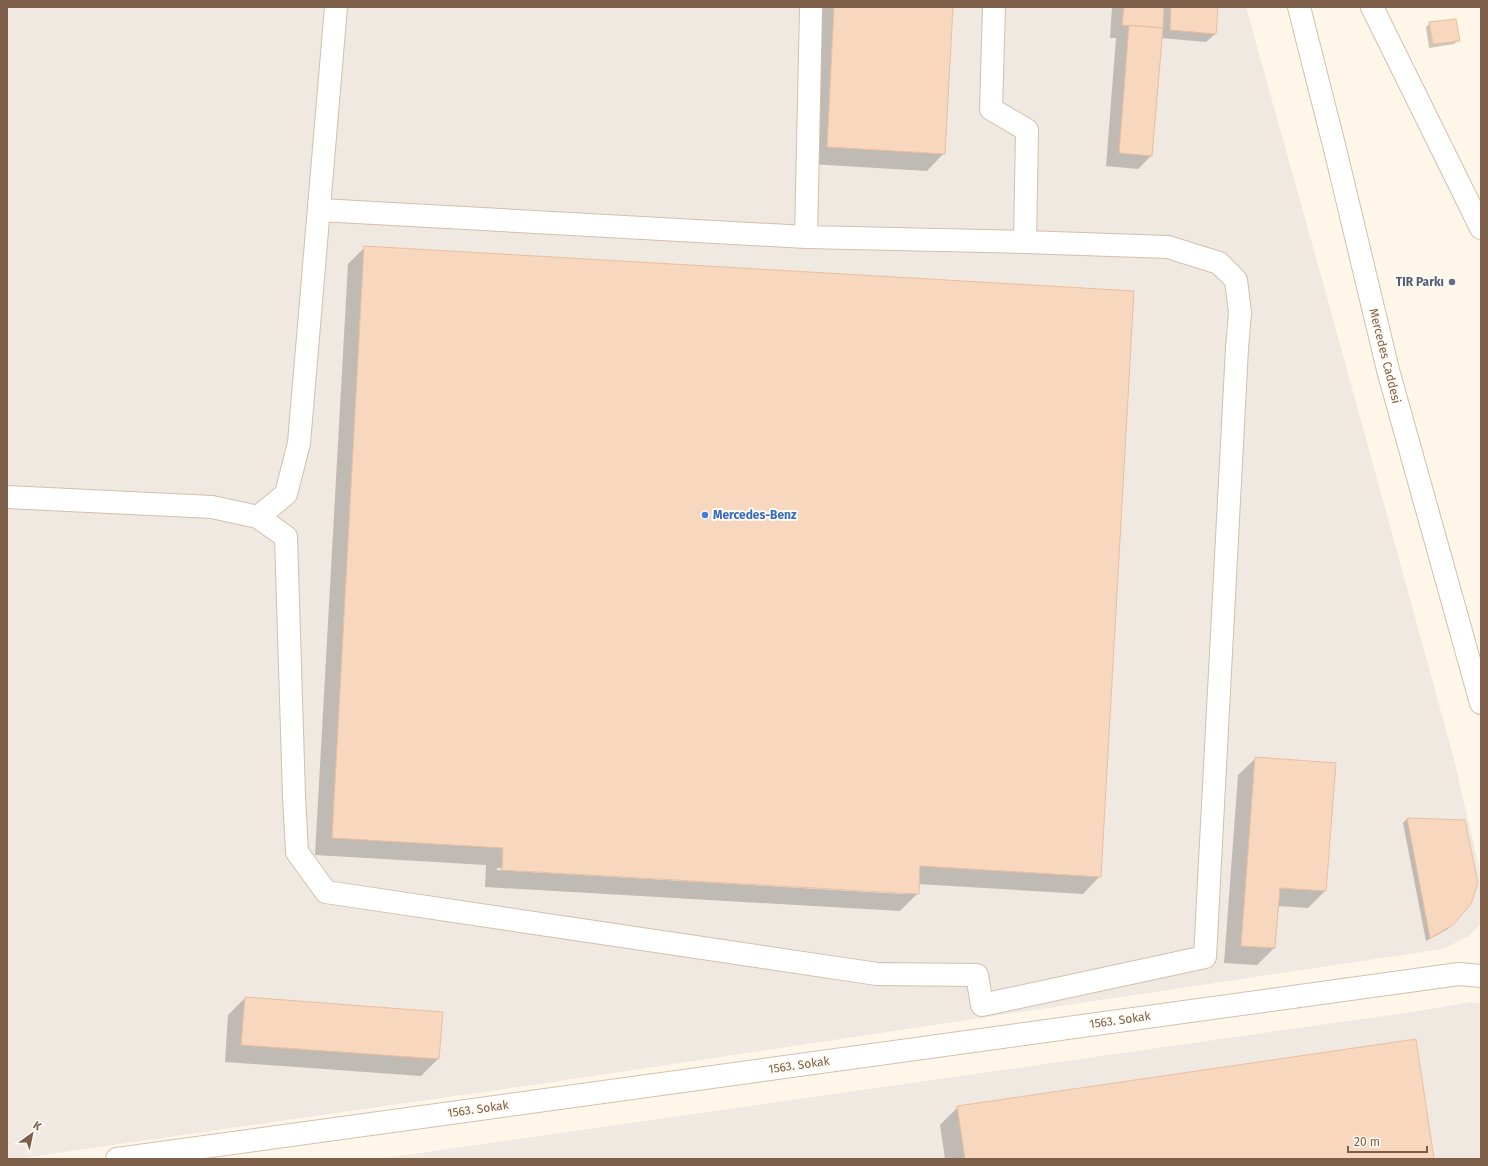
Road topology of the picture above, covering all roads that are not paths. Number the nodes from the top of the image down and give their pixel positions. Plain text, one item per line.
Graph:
1 (336, 7) edge
2 (810, 7) edge
3 (994, 7) edge
4 (1299, 7) edge
5 (1372, 7) edge
6 (320, 210) junction
7 (1481, 228) edge
8 (806, 237) junction
9 (1025, 242) junction
10 (7, 497) edge
11 (258, 517) junction
12 (1481, 702) edge
13 (1481, 976) edge
14 (117, 1159) edge

1 - 6 street
2 - 8 street
3 - 9 street
4 - 12 street, Mercedes Caddesi
5 - 7 street
6 - 8 street
6 - 11 street
8 - 9 street
9 - 11 street
10 - 11 street
13 - 14 street, 1563. Sokak

